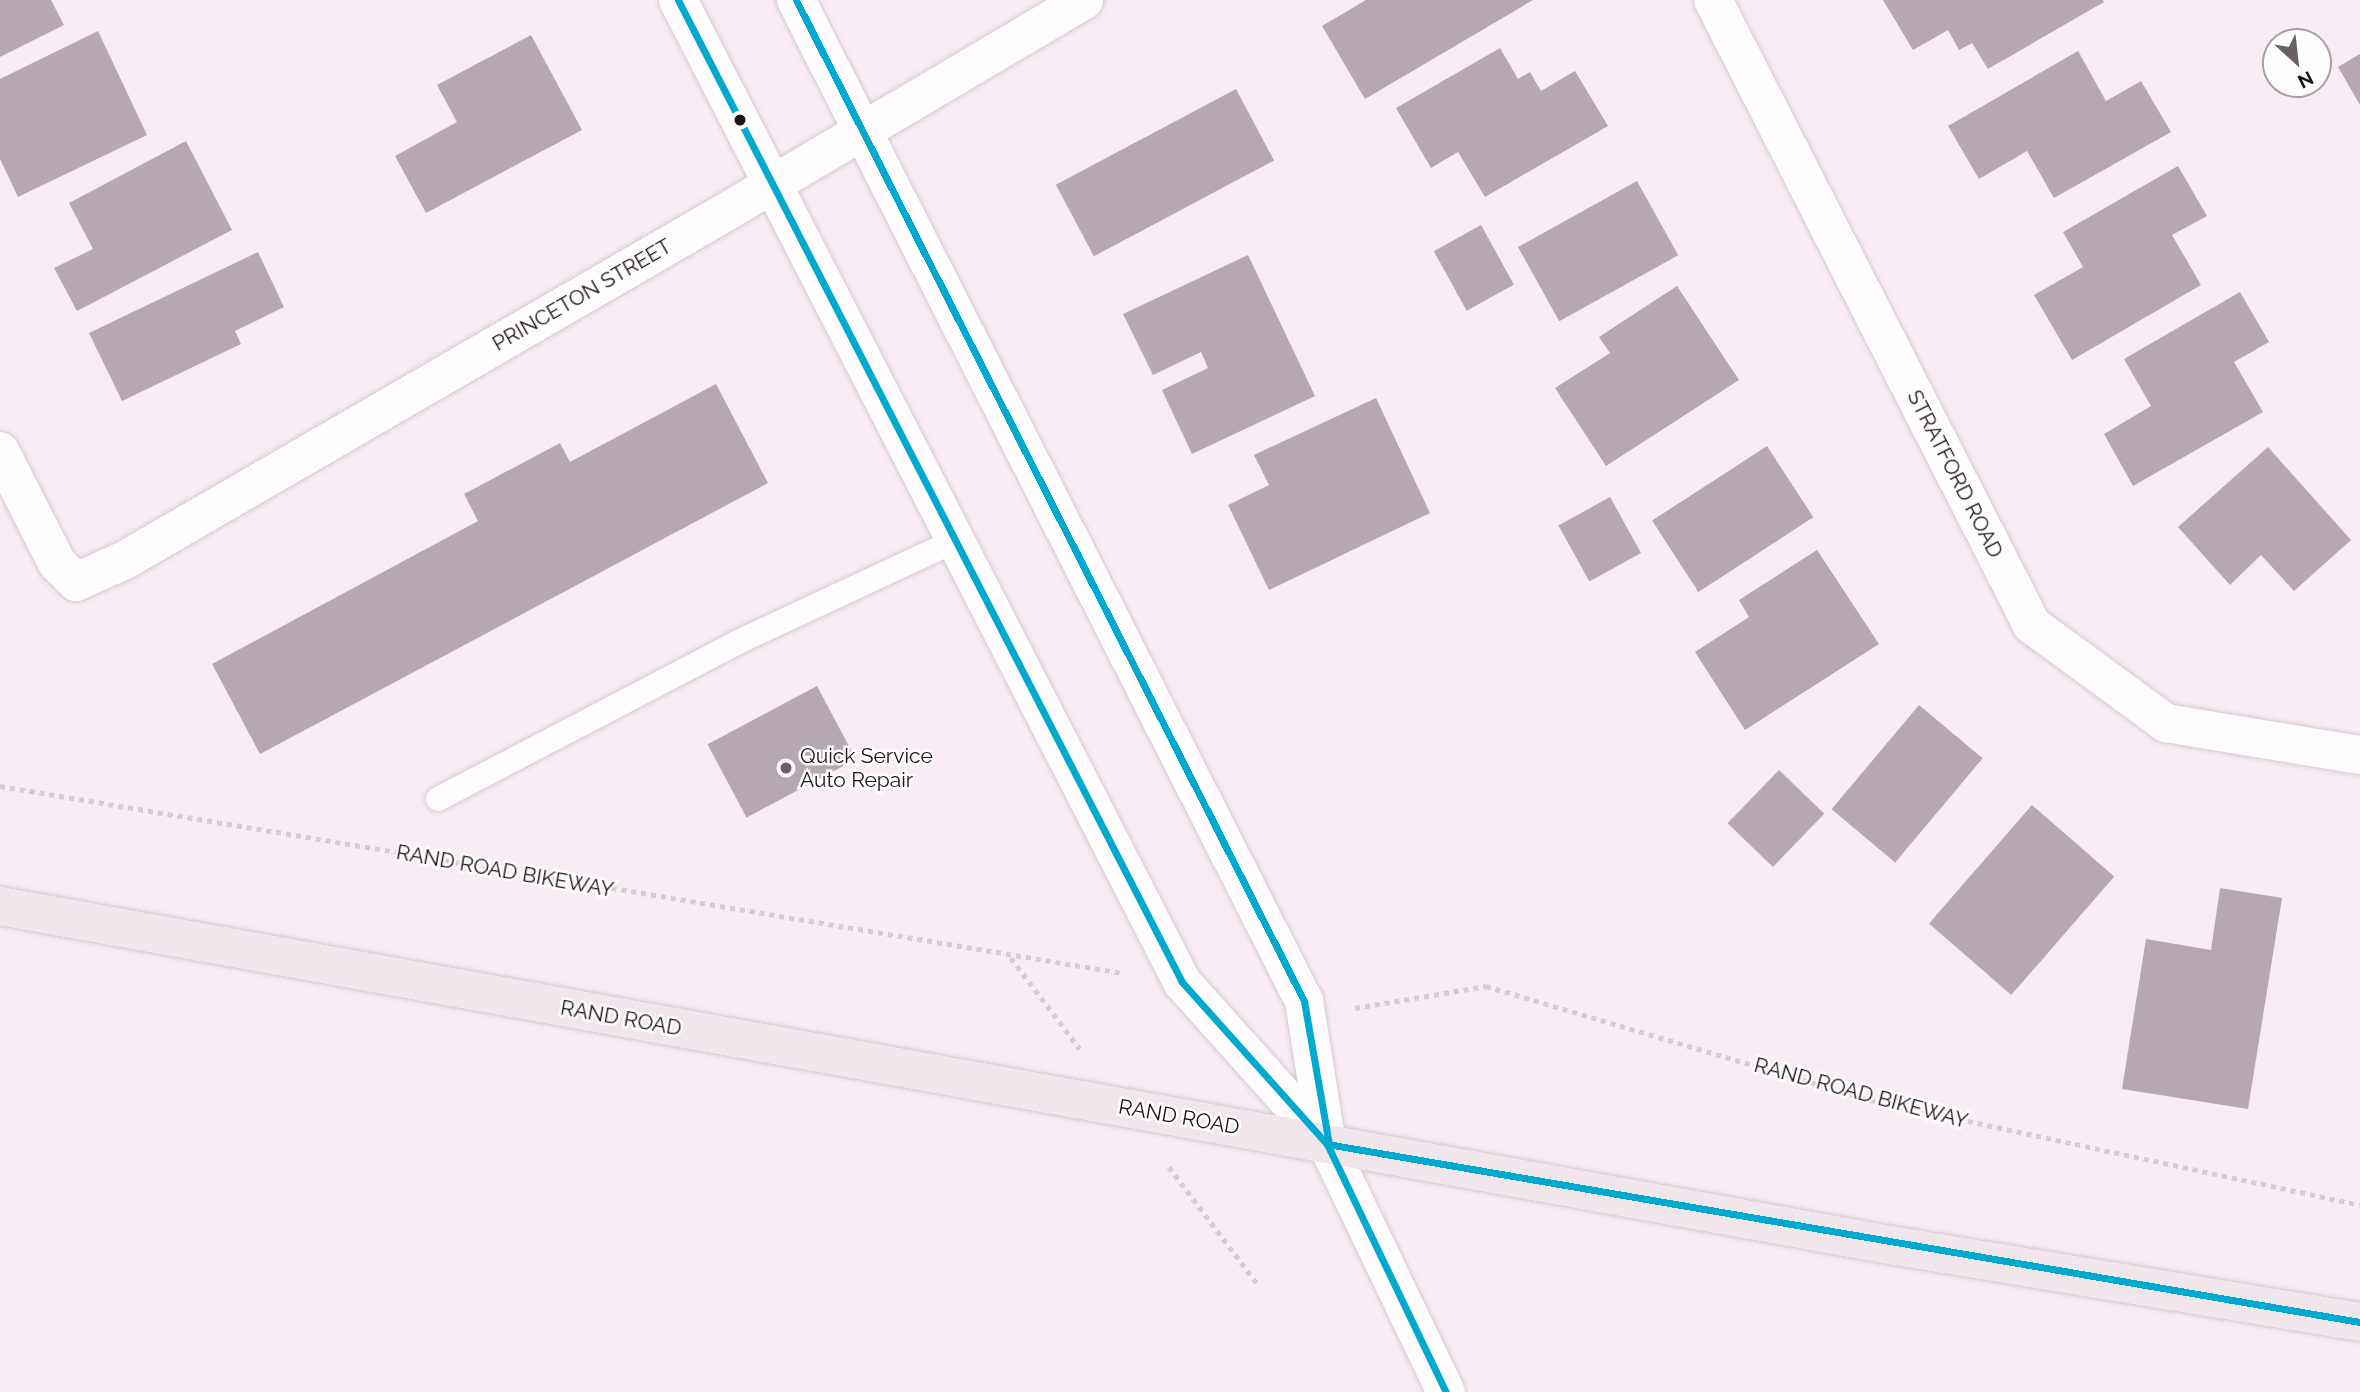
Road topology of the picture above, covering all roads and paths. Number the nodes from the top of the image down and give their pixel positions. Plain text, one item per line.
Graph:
1 (678, 0) edge
2 (796, 0) edge
3 (1084, 0) edge
4 (1713, 0) edge
5 (862, 130) junction
6 (773, 185) junction
7 (0, 451) edge
8 (957, 540) junction
9 (2360, 755) edge
10 (0, 786) edge
11 (438, 799) dead end
12 (0, 906) edge
13 (1011, 957) dead end
14 (1367, 1010) dead end
15 (1327, 1144) junction
16 (2360, 1205) edge
17 (2360, 1322) edge
18 (1446, 1392) edge

1 - 6 main road
2 - 5 main road
3 - 5 main road, PRINCETON STREET
4 - 9 main road, STRATFORD ROAD
5 - 6 main road, PRINCETON STREET
5 - 15 main road
6 - 7 main road, PRINCETON STREET
6 - 8 main road
8 - 11 lane
8 - 15 main road
10 - 13 path, RAND ROAD BIKEWAY
12 - 15 main road, RAND ROAD
14 - 16 path, RAND ROAD BIKEWAY
15 - 17 main road, RAND ROAD
15 - 18 main road

